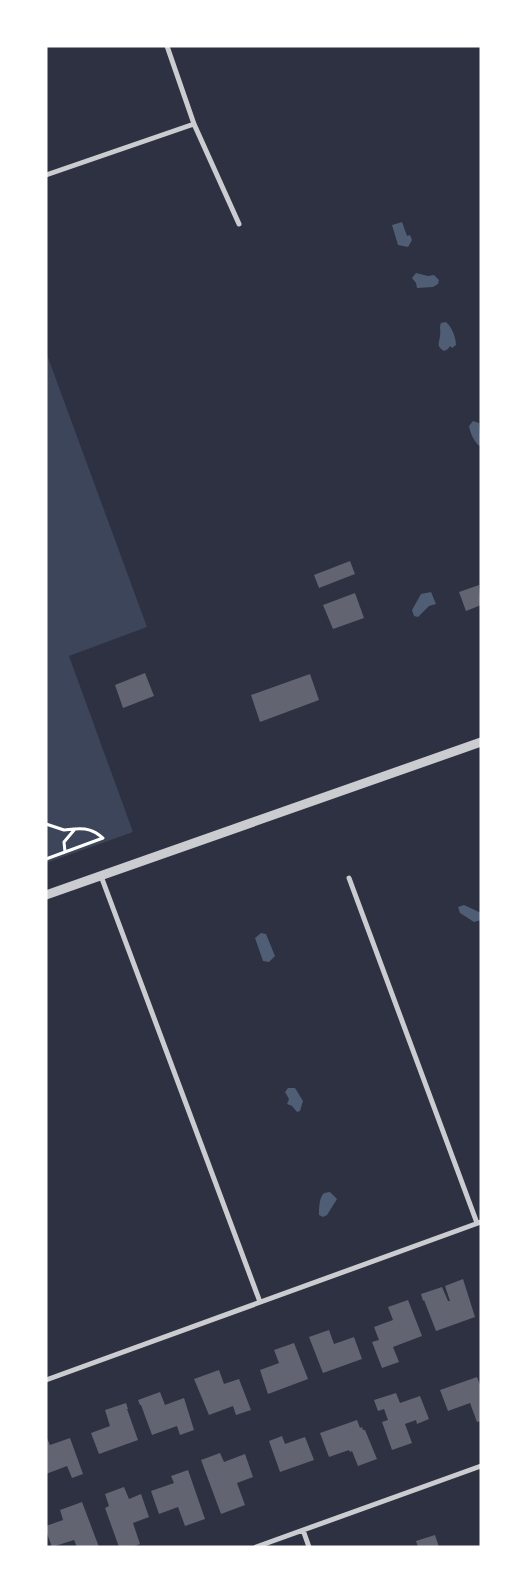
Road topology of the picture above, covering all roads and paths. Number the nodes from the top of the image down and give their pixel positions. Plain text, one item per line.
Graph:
1 (167, 46) edge
2 (194, 124) junction
3 (46, 176) edge
4 (239, 224) dead end
5 (481, 742) edge
6 (46, 824) edge
7 (75, 829) junction
8 (65, 852) junction
9 (46, 859) edge
10 (101, 876) junction
11 (349, 878) dead end
12 (46, 895) edge
13 (479, 1223) edge
14 (260, 1302) junction
15 (46, 1380) edge
16 (481, 1466) edge
17 (303, 1530) junction
18 (256, 1547) edge
19 (309, 1547) edge

1 - 2 street
2 - 3 street
2 - 4 street
5 - 10 street
6 - 7 path
7 - 8 path
7 - 8 path
8 - 9 path
10 - 12 street
10 - 14 street
11 - 13 street
13 - 14 street
14 - 15 street
16 - 17 street
17 - 18 street
17 - 19 street

